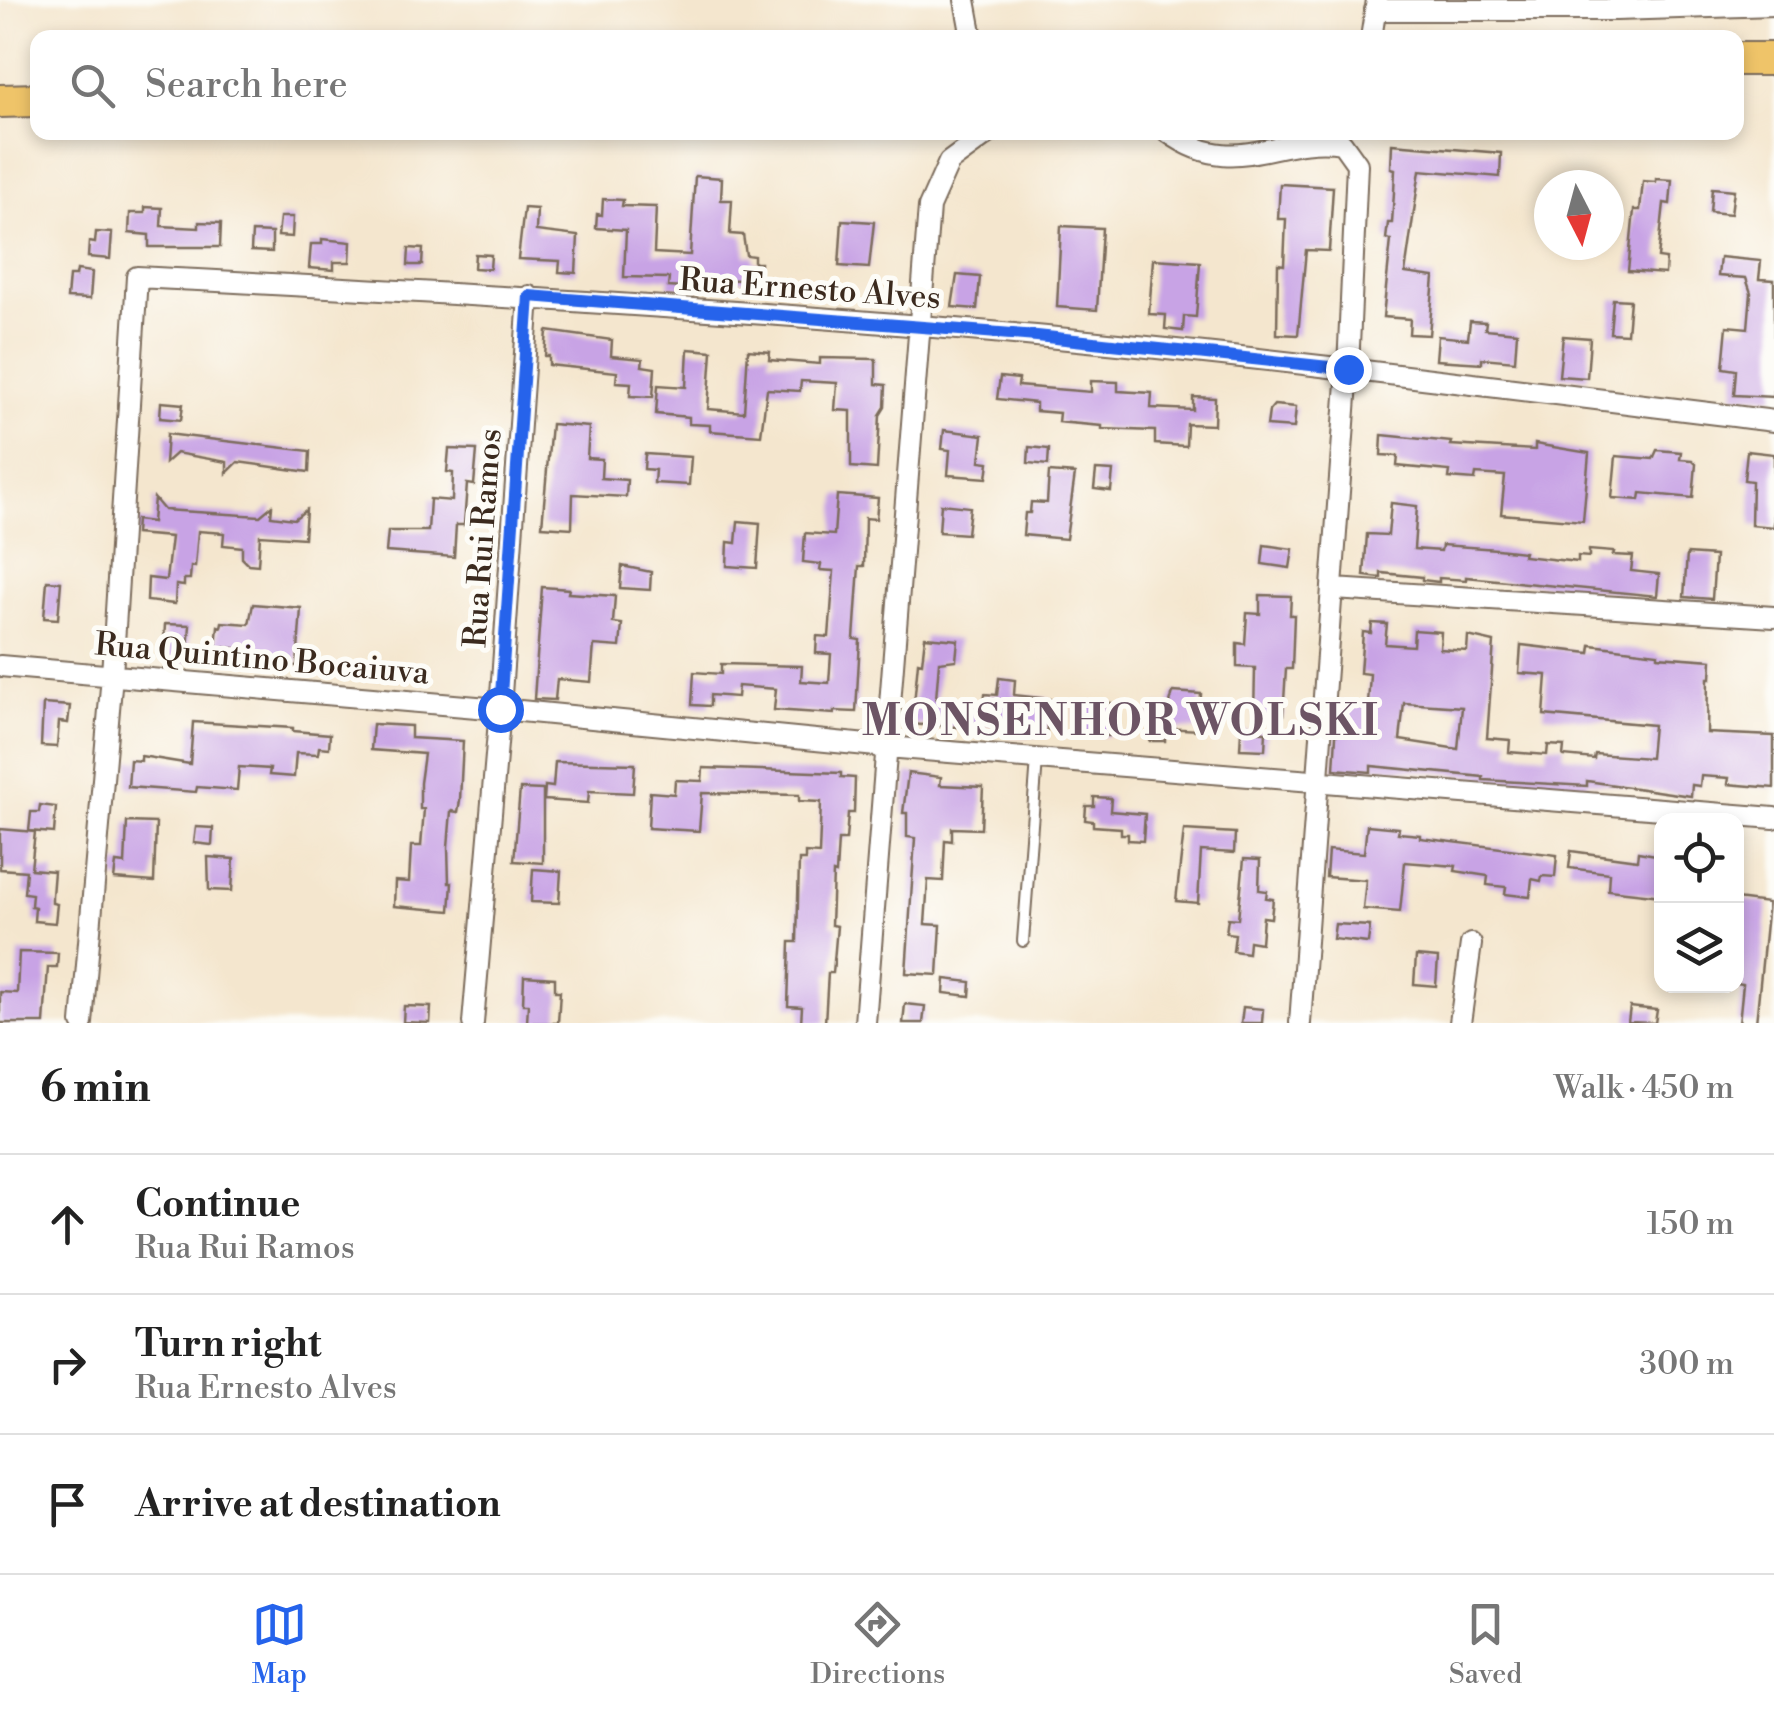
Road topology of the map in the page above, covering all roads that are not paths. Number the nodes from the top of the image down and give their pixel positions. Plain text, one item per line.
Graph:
1 (965, 0) edge
2 (1376, 5) edge
3 (1774, 5) edge
4 (971, 30) edge
5 (1372, 30) edge
6 (1744, 59) edge
7 (1774, 59) edge
8 (0, 100) edge
9 (30, 100) edge
10 (979, 140) edge
11 (1179, 140) edge
12 (1320, 140) edge
13 (1320, 140) edge
14 (529, 296) junction
15 (919, 326) junction
16 (1348, 369) junction
17 (1774, 421) edge
18 (1334, 589) junction
19 (1774, 617) edge
20 (0, 666) edge
21 (112, 675) junction
22 (500, 709) junction
23 (887, 746) junction
24 (1037, 759) junction
25 (1320, 784) junction
26 (1774, 818) edge
27 (1022, 941) dead end
28 (1471, 944) dead end
29 (82, 1023) edge
30 (473, 1023) edge
31 (866, 1023) edge
32 (1300, 1023) edge
33 (1460, 1023) edge

1 - 4 street
2 - 3 street
2 - 5 street
6 - 7 highway
8 - 9 highway
10 - 15 street
11 - 12 street
13 - 16 street
14 - 15 street, Rua Ernesto Alves
14 - 21 street, Rua Ernesto Alves
14 - 22 street, Rua Rui Ramos
15 - 16 street, Rua Ernesto Alves
15 - 23 street
16 - 17 street, Rua Ernesto Alves
16 - 18 street
18 - 19 street
18 - 25 street
20 - 21 street, Rua Quintino Bocaiuva
21 - 22 street, Rua Quintino Bocaiuva
21 - 29 street
22 - 23 street, Rua Quintino Bocaiuva
22 - 30 street, Rua Rui Ramos
23 - 24 street, Rua Quintino Bocaiuva
23 - 31 street
24 - 25 street, Rua Quintino Bocaiuva
24 - 27 lane
25 - 26 street, Rua Quintino Bocaiuva
25 - 32 street
28 - 33 street

